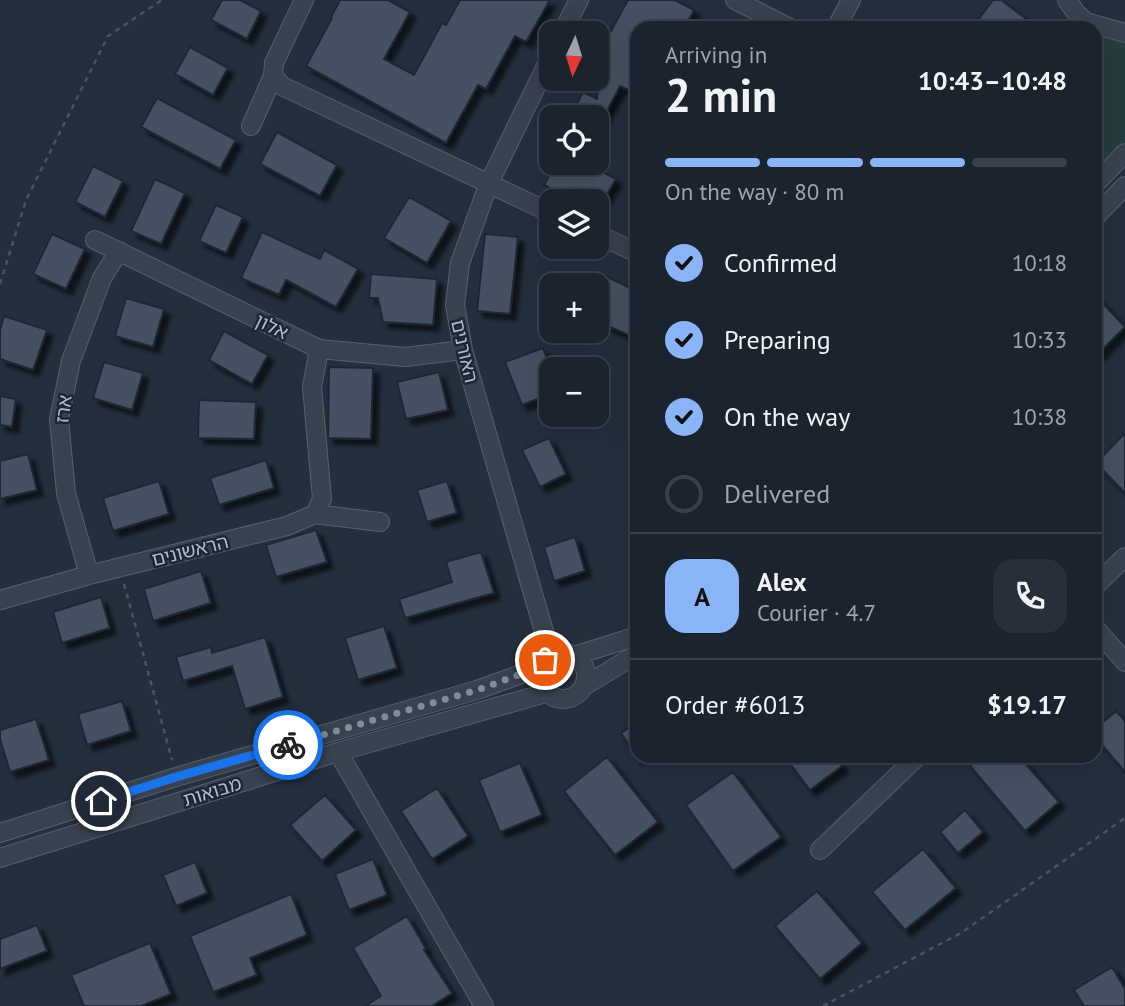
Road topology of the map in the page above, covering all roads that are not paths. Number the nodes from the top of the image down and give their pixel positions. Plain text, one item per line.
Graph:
1 (304, 0) edge
2 (579, 0) edge
3 (735, 0) edge
4 (851, 0) edge
5 (1068, 0) edge
6 (568, 21) edge
7 (776, 21) edge
8 (840, 21) edge
9 (1081, 21) edge
10 (1102, 29) edge
11 (1125, 33) edge
12 (273, 76) junction
13 (539, 81) edge
14 (251, 126) dead end
15 (1125, 153) edge
16 (1102, 177) edge
17 (489, 183) junction
18 (1125, 186) edge
19 (539, 207) edge
20 (1102, 210) edge
21 (95, 240) dead end
22 (609, 240) edge
23 (630, 250) edge
24 (119, 251) junction
25 (319, 349) junction
26 (463, 350) junction
27 (315, 514) junction
28 (380, 522) dead end
29 (1125, 557) edge
30 (89, 575) junction
31 (1102, 579) edge
32 (0, 600) edge
33 (1102, 636) edge
34 (630, 637) edge
35 (574, 656) junction
36 (630, 658) edge
37 (546, 661) junction
38 (1125, 662) edge
39 (584, 686) junction
40 (546, 693) junction
41 (338, 752) junction
42 (911, 763) edge
43 (0, 833) edge
44 (820, 850) dead end
45 (0, 858) edge
46 (484, 1006) edge

1 - 12 street
2 - 6 street
3 - 7 street
4 - 8 street
5 - 9 street
10 - 11 street
12 - 14 street
12 - 17 street
13 - 17 street, האורנים
15 - 16 street
17 - 19 street
17 - 26 street, האורנים
18 - 20 street
21 - 24 street, אלון
22 - 23 street
24 - 25 street, אלון
24 - 30 street, ארז
25 - 26 street, אלון
25 - 27 street
26 - 37 street, האורנים
27 - 28 street, הראשונים
27 - 30 street, הראשונים
29 - 31 street
30 - 32 street, הראשונים
33 - 38 street
34 - 35 street
35 - 37 street
35 - 39 street
36 - 39 street
37 - 40 street
37 - 43 street, מבואות
39 - 40 street
40 - 41 street, מבואות
41 - 45 street, מבואות
41 - 46 street
42 - 44 street

